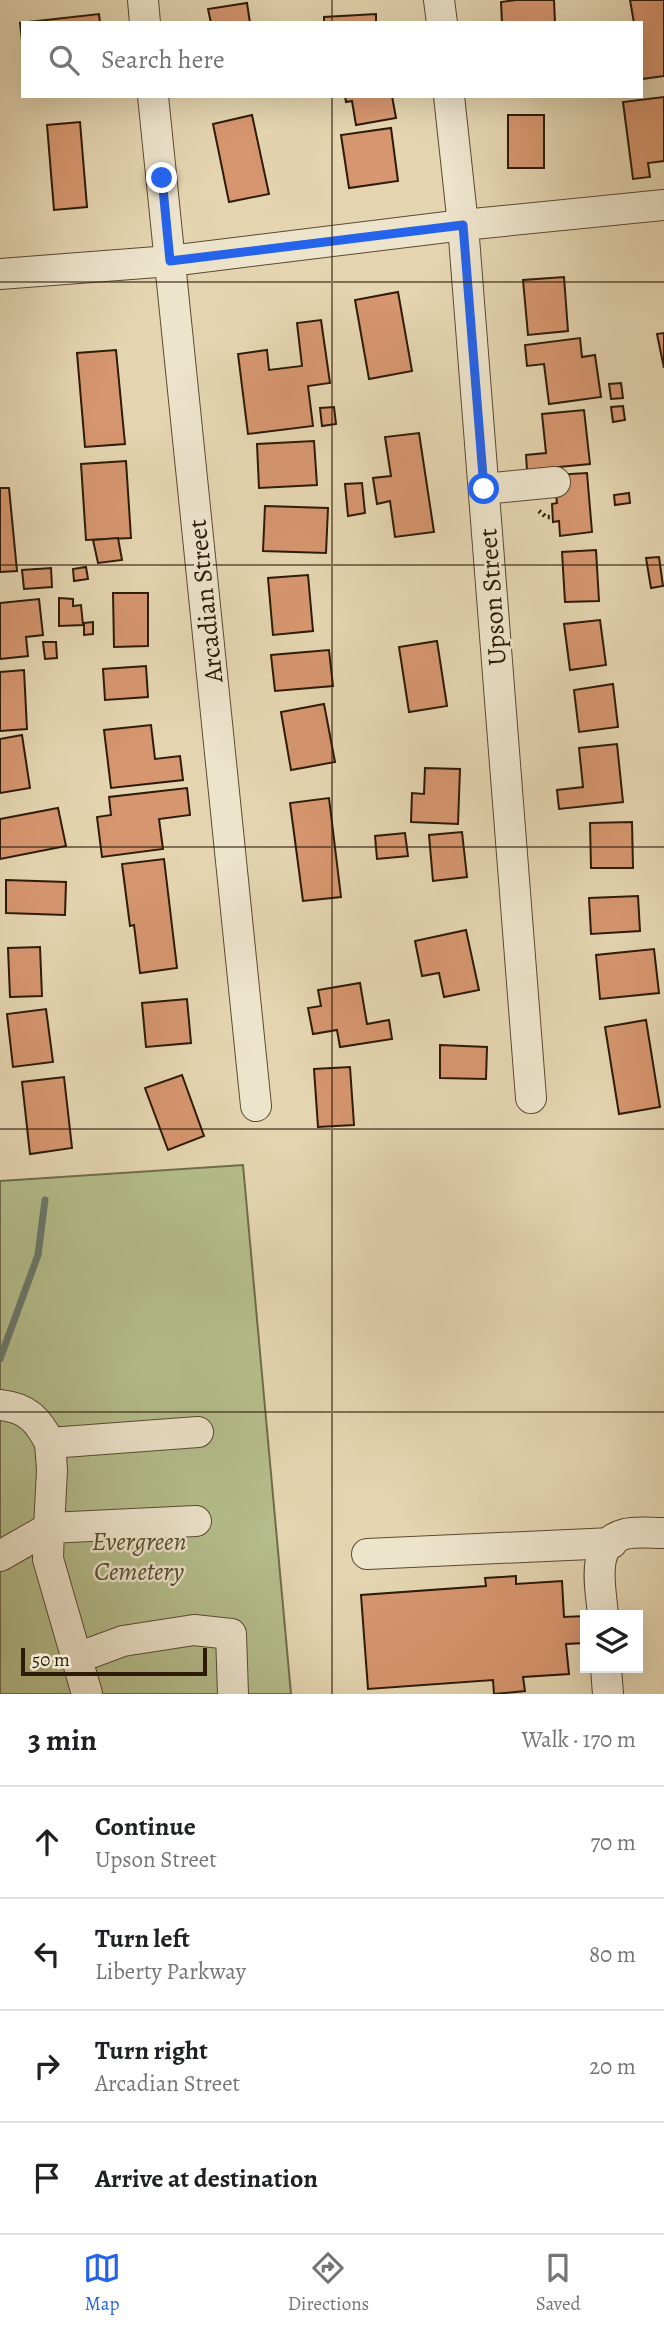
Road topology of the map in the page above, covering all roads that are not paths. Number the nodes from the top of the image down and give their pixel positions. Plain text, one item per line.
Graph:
1 (143, 0) edge
2 (439, 0) edge
3 (145, 21) edge
4 (442, 21) edge
5 (153, 98) edge
6 (449, 98) edge
7 (664, 205) edge
8 (463, 225) junction
9 (170, 261) junction
10 (0, 274) edge
11 (555, 482) dead end
12 (484, 489) junction
13 (531, 1098) dead end
14 (256, 1106) dead end
15 (0, 1405) edge
16 (198, 1432) dead end
17 (50, 1443) junction
18 (196, 1521) dead end
19 (49, 1528) junction
20 (664, 1533) edge
21 (611, 1543) junction
22 (367, 1554) dead end
23 (0, 1556) edge
24 (603, 1610) edge
25 (77, 1658) junction
26 (606, 1673) edge
27 (87, 1694) edge
28 (233, 1694) edge
29 (608, 1694) edge

1 - 3 street
2 - 4 street
5 - 9 street, Arcadian Street
6 - 8 street, Upson Street
7 - 8 street
8 - 9 street
8 - 12 street, Upson Street
9 - 10 street
9 - 14 street, Arcadian Street
11 - 12 street
12 - 13 street, Upson Street
15 - 17 street
16 - 17 street
17 - 19 street
18 - 19 street
19 - 23 street
19 - 25 street
20 - 21 street
21 - 22 street
21 - 24 street
25 - 27 street
25 - 28 street
26 - 29 street

